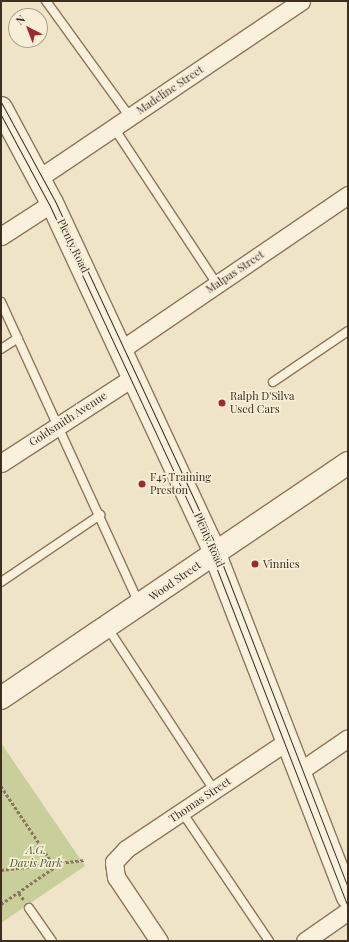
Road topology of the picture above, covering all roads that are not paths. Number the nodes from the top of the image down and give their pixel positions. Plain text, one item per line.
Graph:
1 (46, 1) edge
2 (301, 1) edge
3 (1, 108) edge
4 (130, 117) junction
5 (114, 128) junction
6 (39, 178) junction
7 (348, 195) edge
8 (52, 203) junction
9 (1, 236) edge
10 (217, 284) junction
11 (1, 302) edge
12 (348, 331) edge
13 (18, 338) junction
14 (122, 348) junction
15 (1, 349) edge
16 (135, 376) junction
17 (273, 382) dead end
18 (57, 426) junction
19 (1, 463) edge
20 (345, 470) edge
21 (100, 515) junction
22 (215, 554) junction
23 (1, 582) edge
24 (140, 605) junction
25 (107, 627) junction
26 (1, 698) edge
27 (348, 738) edge
28 (289, 740) junction
29 (300, 771) junction
30 (214, 790) junction
31 (182, 812) junction
32 (348, 897) edge
33 (29, 908) dead end
34 (348, 911) edge
35 (52, 941) edge
36 (159, 941) edge
37 (269, 941) edge
38 (305, 941) edge

1 - 4 lane
2 - 4 street, Madeline Street
3 - 6 main road, Plenty Road
4 - 5 street, Madeline Street
5 - 6 street, Madeline Street
5 - 10 lane
6 - 8 main road, Plenty Road
7 - 10 street, Malpas Street
8 - 9 street
8 - 14 main road, Plenty Road
10 - 14 street, Malpas Street
11 - 13 lane
12 - 17 lane
13 - 15 lane
13 - 18 lane
14 - 16 main road, Plenty Road
16 - 18 street, Goldsmith Avenue
16 - 22 main road, Plenty Road
18 - 19 street, Goldsmith Avenue
18 - 21 lane
20 - 22 main road, Wood Street
21 - 23 lane
21 - 24 lane
22 - 24 main road, Wood Street
22 - 28 main road, Plenty Road
24 - 25 main road, Wood Street
25 - 26 main road, Wood Street
25 - 30 lane
27 - 29 street
28 - 29 main road, Plenty Road
28 - 30 street, Thomas Street
29 - 32 main road, Plenty Road
30 - 31 street, Thomas Street
31 - 36 street, Thomas Street
31 - 37 lane
33 - 35 lane
34 - 38 street

